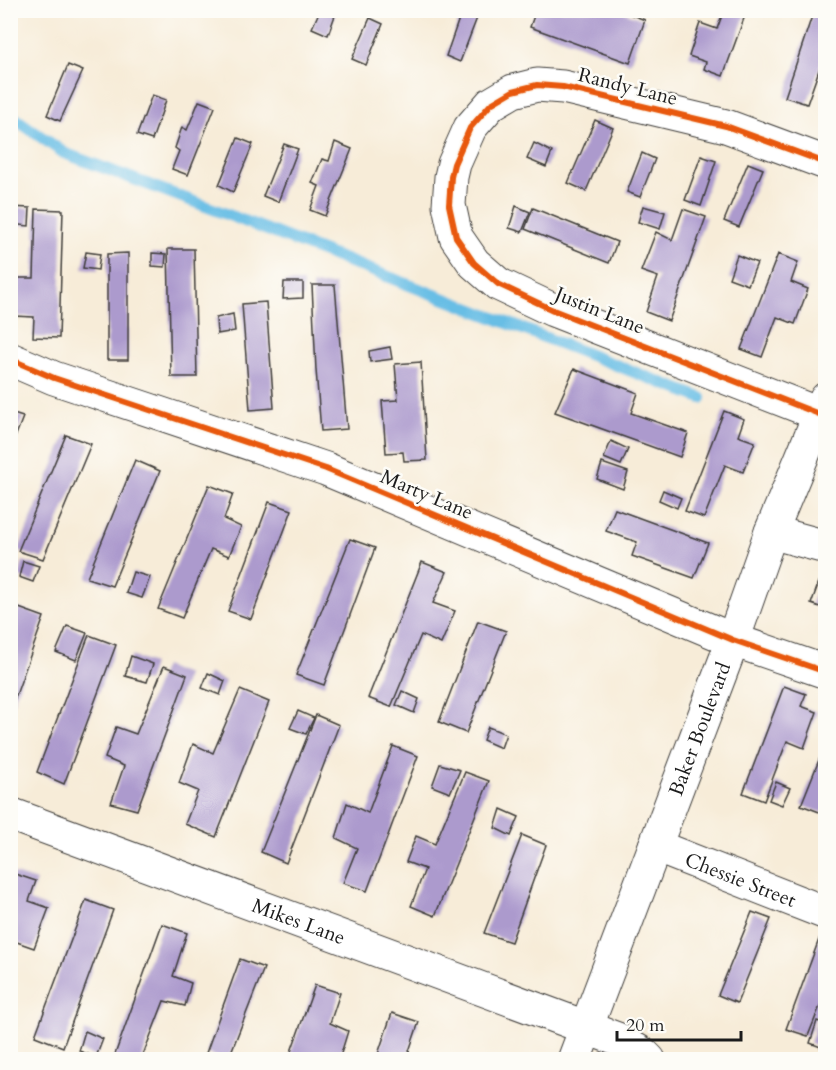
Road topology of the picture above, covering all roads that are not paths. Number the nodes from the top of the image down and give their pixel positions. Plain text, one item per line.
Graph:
1 (825, 163) edge
2 (454, 164) joint
3 (10, 359) edge
4 (822, 407) edge
5 (771, 532) junction
6 (825, 547) edge
7 (733, 640) junction
8 (825, 672) edge
9 (10, 814) edge
10 (655, 846) junction
11 (825, 913) edge
12 (586, 1029) junction
13 (574, 1059) edge
14 (649, 1059) edge

1 - 2 street, Randy Lane
2 - 4 street, Justin Lane
3 - 7 street, Marty Lane
4 - 5 street, Baker Boulevard
5 - 6 street
5 - 7 street, Baker Boulevard
7 - 8 street, Marty Lane
7 - 10 street, Baker Boulevard
9 - 12 street, Mikes Lane
10 - 11 street, Chessie Street
10 - 12 street, Baker Boulevard
12 - 13 street, Baker Boulevard
12 - 14 street, Mikes Lane

